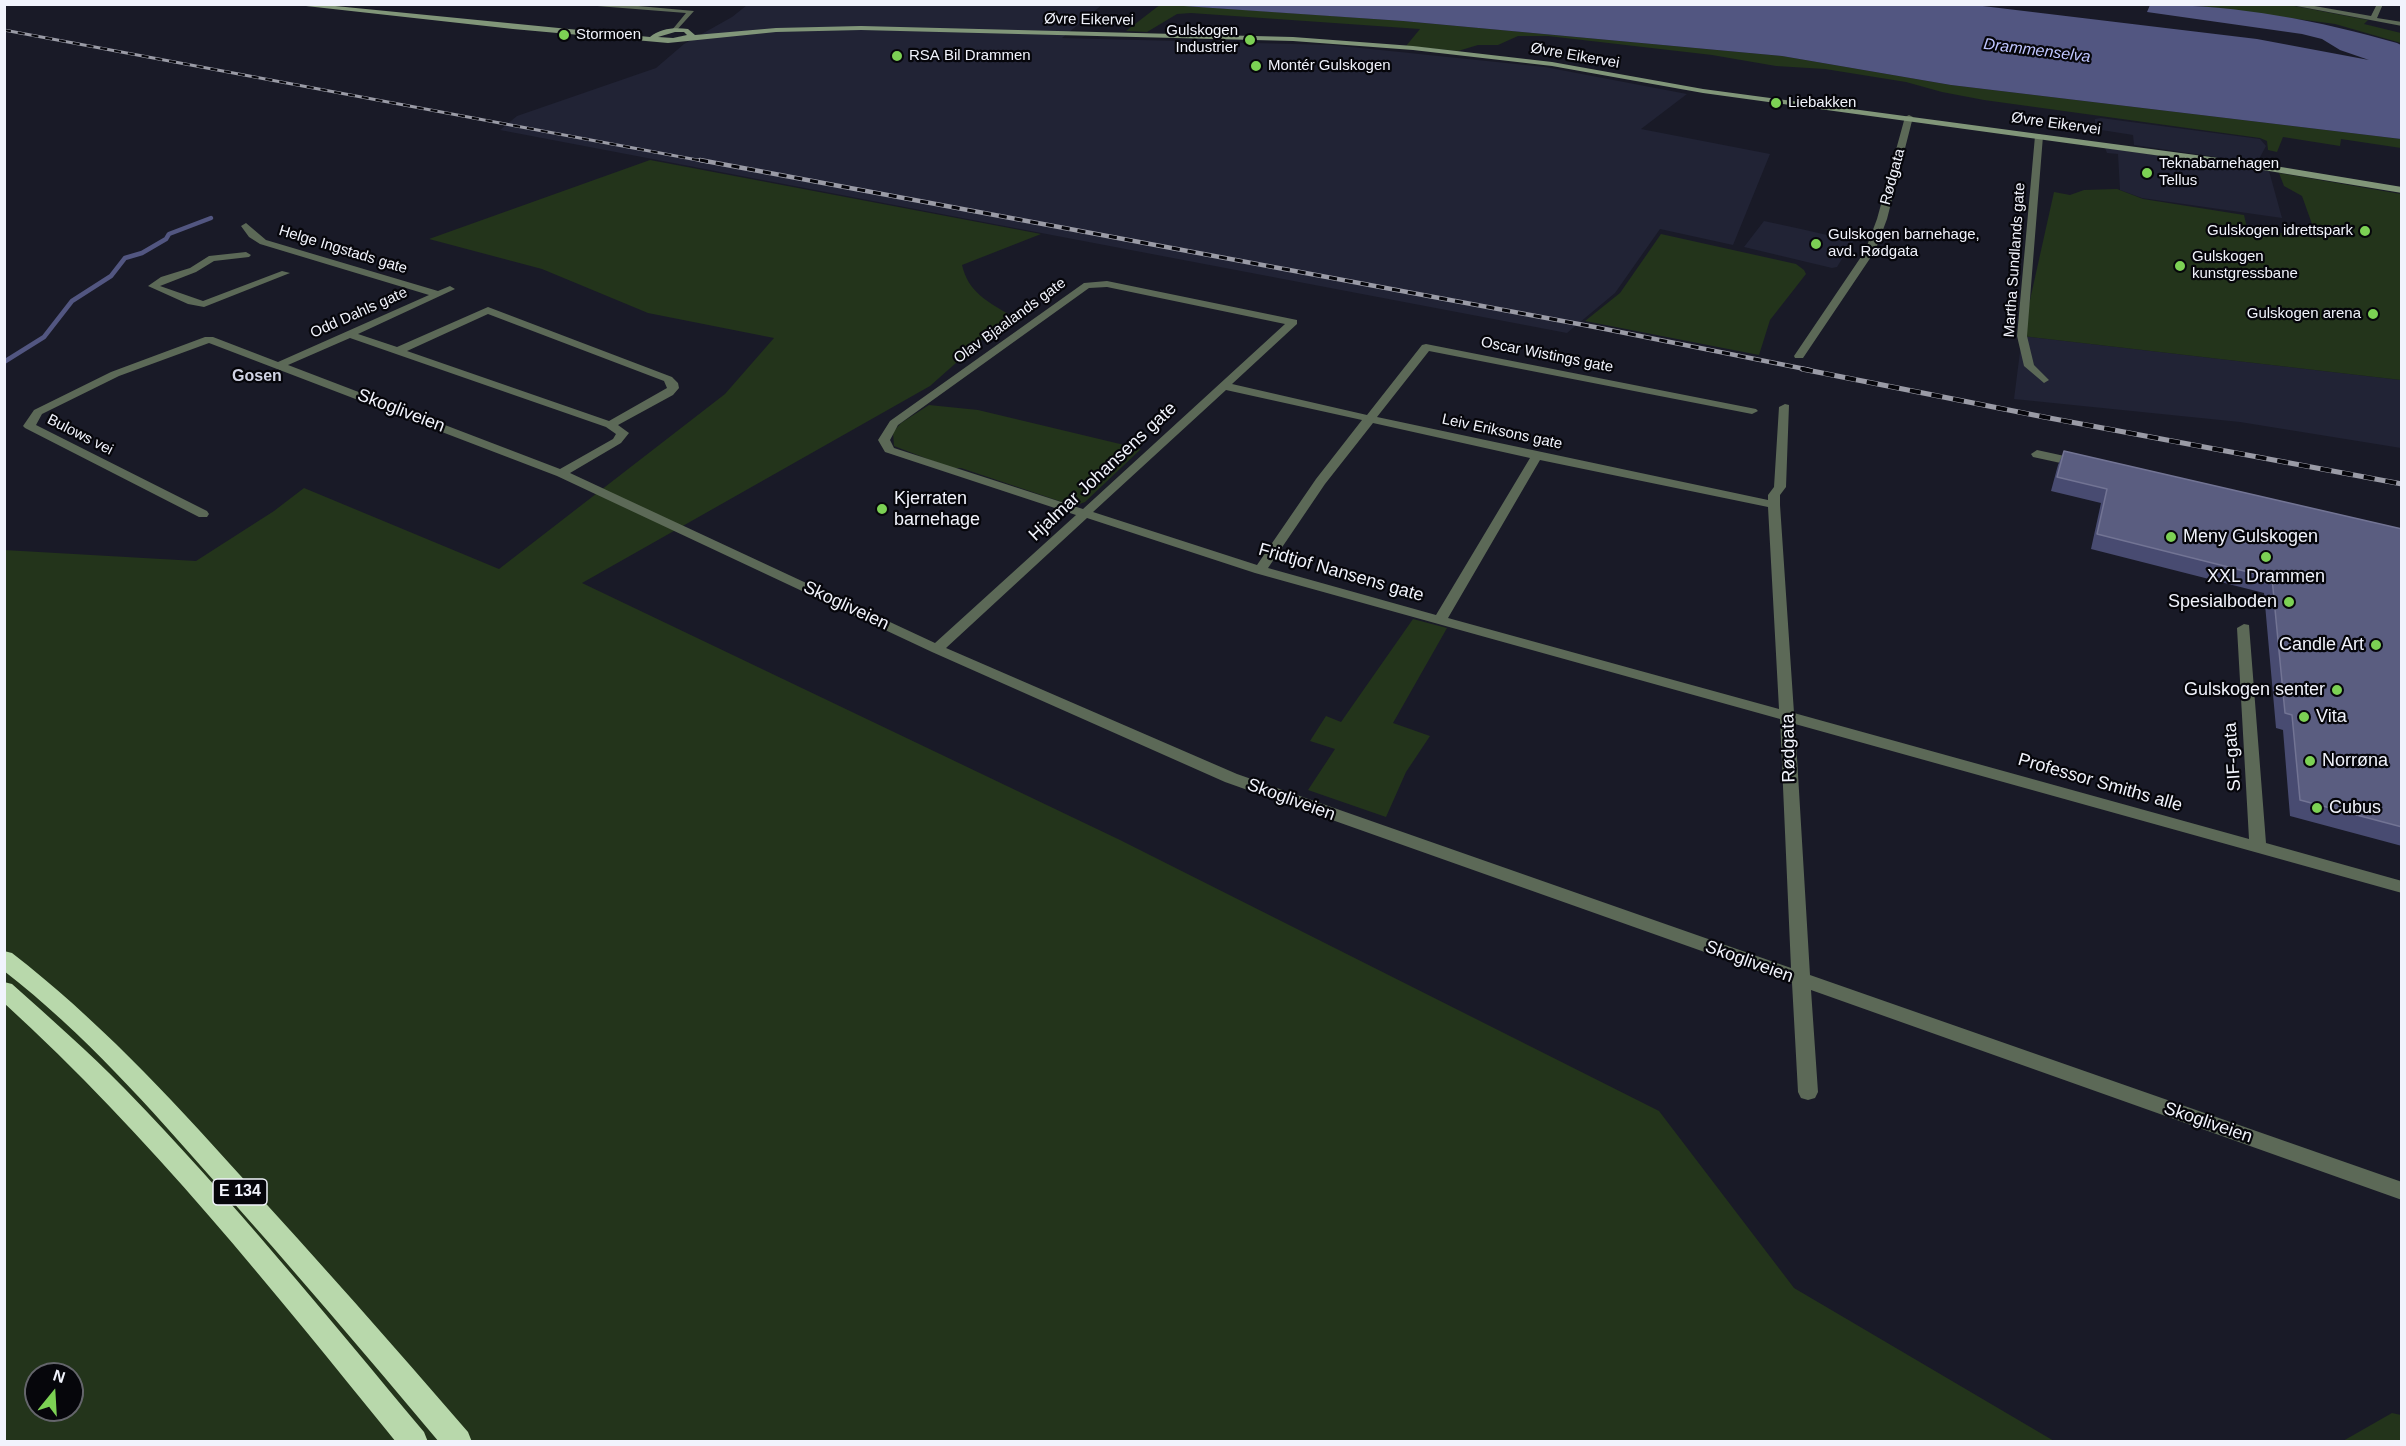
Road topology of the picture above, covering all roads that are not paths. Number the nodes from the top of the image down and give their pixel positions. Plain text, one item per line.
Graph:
1 (291, 4) edge
2 (575, 4) edge
3 (700, 4) edge
4 (2289, 4) edge
5 (2380, 4) edge
6 (691, 11) junction
7 (2373, 19) junction
8 (2402, 24) edge
9 (675, 30) junction
10 (688, 35) junction
11 (657, 36) junction
12 (1909, 117) junction
13 (2039, 136) junction
14 (2402, 190) edge
15 (246, 226) dead end
16 (246, 255) dead end
17 (285, 273) dead end
18 (450, 289) dead end
19 (438, 294) junction
20 (1293, 322) joint
21 (349, 334) junction
22 (209, 339) joint
23 (397, 351) junction
24 (1799, 356) dead end
25 (280, 365) junction
26 (2044, 380) dead end
27 (1224, 386) junction
28 (1785, 407) dead end
29 (1752, 411) dead end
30 (1370, 419) junction
31 (610, 425) junction
32 (889, 450) joint
33 (2037, 454) dead end
34 (1537, 456) junction
35 (2090, 465) edge
36 (561, 473) junction
37 (1774, 505) junction
38 (203, 514) dead end
39 (1083, 514) junction
40 (1260, 570) junction
41 (1440, 620) junction
42 (2244, 628) dead end
43 (937, 649) junction
44 (1788, 717) junction
45 (2258, 847) junction
46 (2402, 887) edge
47 (4, 959) edge
48 (1803, 981) junction
49 (4, 990) edge
50 (1808, 1092) dead end
51 (2402, 1191) edge
52 (414, 1442) edge
53 (458, 1442) edge

1 - 11 main road
2 - 6 street
3 - 6 street
4 - 7 street
5 - 7 street
6 - 9 street
7 - 8 street
9 - 10 main road
9 - 11 main road
10 - 11 main road
10 - 12 main road, Øvre Eikervei
12 - 13 main road, Øvre Eikervei
12 - 24 street, Rødgata
13 - 14 main road, Øvre Eikervei
13 - 26 street, Martha Sundlands gate
15 - 19 street, Helge Ingstads gate
16 - 17 street
18 - 19 street, Odd Dahls gate
19 - 21 street, Odd Dahls gate
20 - 27 street, Hjalmar Johansens gate
20 - 32 street, Olav Bjaalands gate
21 - 23 street
21 - 25 street, Odd Dahls gate
22 - 25 street, Skogliveien
22 - 38 street, Bulows vei
23 - 31 street
23 - 31 street
25 - 36 street, Skogliveien
27 - 30 street, Leiv Eriksons gate
27 - 39 street, Hjalmar Johansens gate
28 - 37 street, Rødgata
29 - 30 street, Oscar Wistings gate
30 - 34 street, Leiv Eriksons gate
30 - 40 street
31 - 36 street
32 - 39 street, Fridtjof Nansens gate
33 - 35 street
34 - 37 street, Leiv Eriksons gate
34 - 41 street
36 - 43 street, Skogliveien
37 - 44 street, Rødgata
39 - 40 street, Fridtjof Nansens gate
39 - 43 street, Hjalmar Johansens gate
40 - 41 street, Fridtjof Nansens gate
41 - 44 street, Fridtjof Nansens gate
42 - 45 street, SIF-gata
43 - 48 street, Skogliveien
44 - 45 street, Professor Smiths alle
44 - 48 street, Rødgata
45 - 46 street, Professor Smiths alle
47 - 53 highway, E 134
48 - 50 street, Rødgata
48 - 51 street, Skogliveien
49 - 52 highway, E 134

